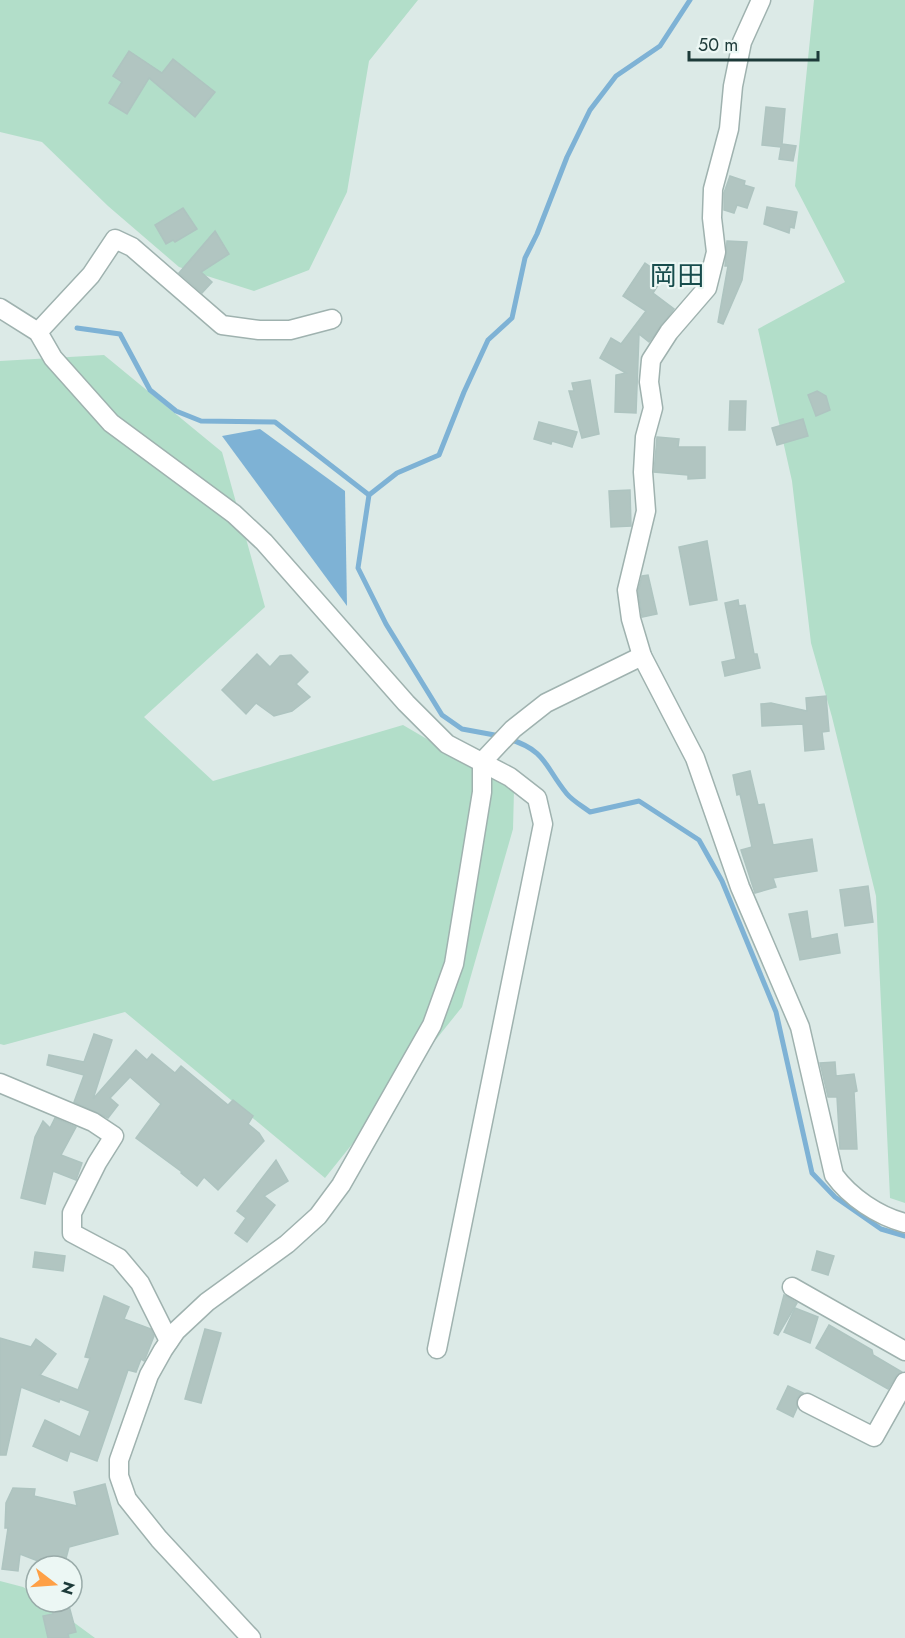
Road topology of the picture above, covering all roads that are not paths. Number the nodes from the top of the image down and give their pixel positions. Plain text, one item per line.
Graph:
1 (761, 0) edge
2 (0, 308) edge
3 (332, 320) dead end
4 (38, 332) junction
5 (642, 656) junction
6 (482, 762) junction
7 (0, 1083) edge
8 (905, 1223) edge
9 (792, 1287) dead end
10 (169, 1341) junction
11 (437, 1349) dead end
12 (905, 1351) edge
13 (905, 1382) edge
14 (807, 1403) dead end
15 (251, 1638) edge

1 - 5 street
2 - 4 street
3 - 4 street
4 - 6 street
5 - 6 street
5 - 8 street
6 - 10 street
6 - 11 street
7 - 10 street
9 - 12 street
10 - 15 street
13 - 14 street

